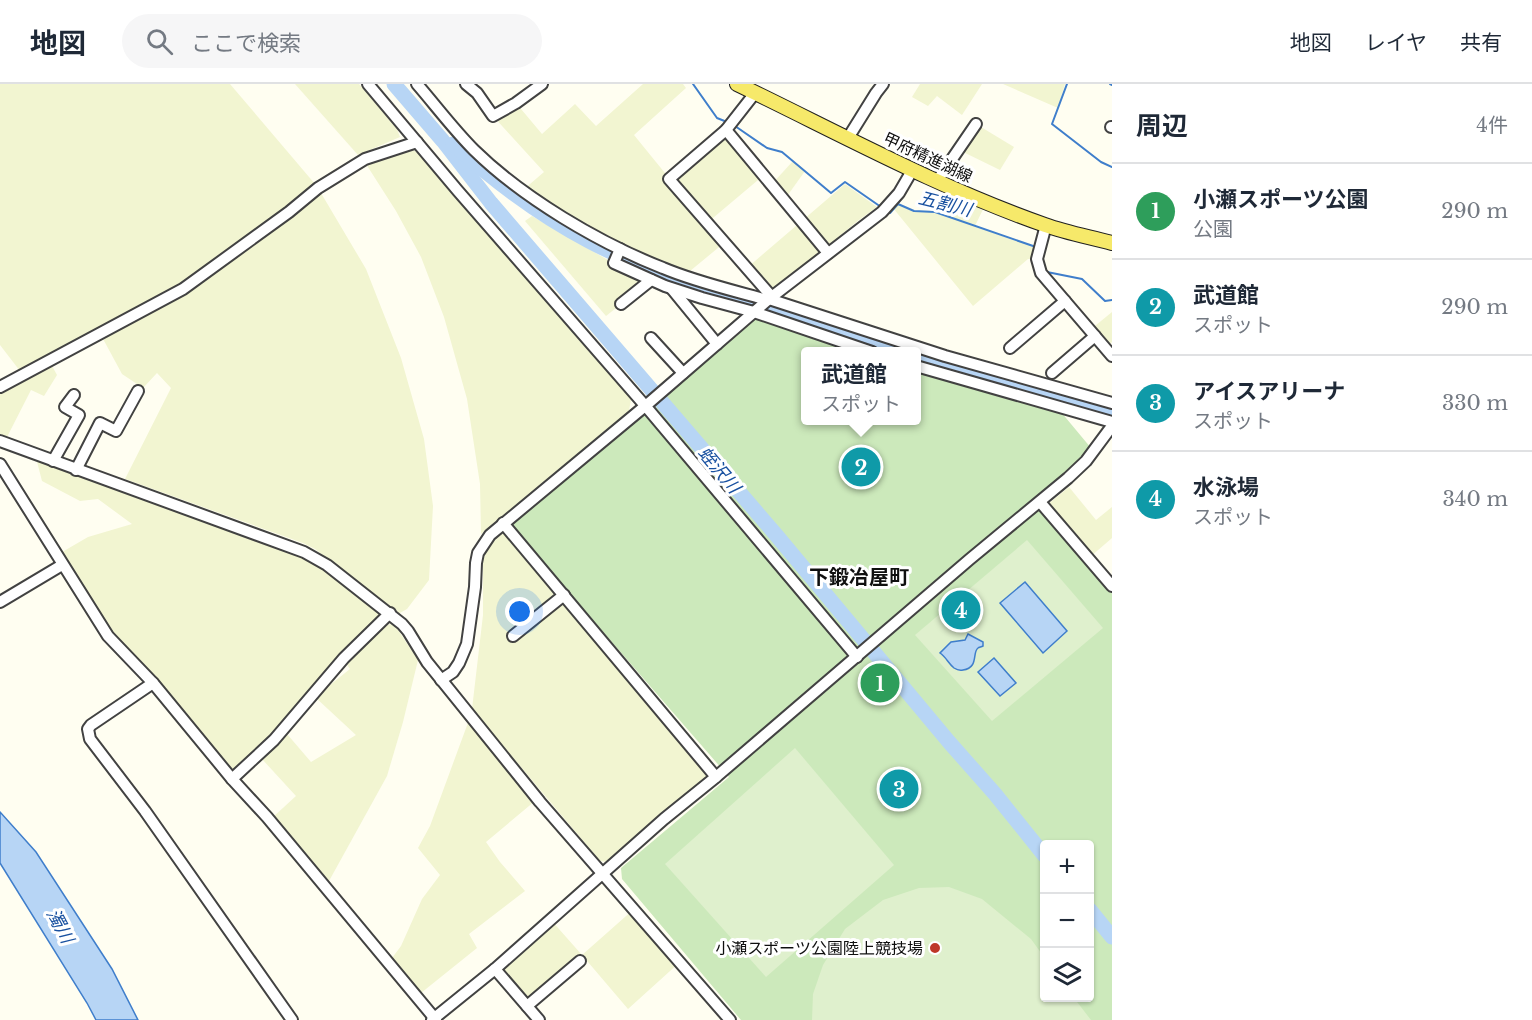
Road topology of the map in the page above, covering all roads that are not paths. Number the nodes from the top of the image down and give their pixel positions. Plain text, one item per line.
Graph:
1 (368, 84) edge
2 (417, 84) edge
3 (466, 84) edge
4 (542, 84) edge
5 (737, 84) edge
6 (883, 84) edge
7 (755, 93) junction
8 (976, 124) dead end
9 (730, 126) junction
10 (848, 138) junction
11 (417, 142) junction
12 (913, 169) junction
13 (937, 181) junction
14 (1046, 225) junction
15 (1112, 243) edge
16 (620, 250) junction
17 (828, 253) junction
18 (651, 280) junction
19 (671, 287) junction
20 (769, 299) junction
21 (1065, 301) junction
22 (621, 304) dead end
23 (754, 312) junction
24 (1095, 336) junction
25 (651, 338) dead end
26 (717, 344) junction
27 (860, 347) edge
28 (917, 347) edge
29 (921, 348) edge
30 (1010, 348) dead end
31 (945, 356) junction
32 (1112, 356) edge
33 (921, 367) edge
34 (683, 373) junction
35 (940, 373) junction
36 (1052, 373) dead end
37 (0, 387) edge
38 (138, 391) dead end
39 (74, 395) dead end
40 (1112, 403) edge
41 (647, 404) junction
42 (1112, 424) edge
43 (0, 441) edge
44 (53, 461) junction
45 (0, 464) edge
46 (76, 470) junction
47 (1040, 502) junction
48 (503, 523) junction
49 (63, 565) junction
50 (1112, 586) edge
51 (564, 595) junction
52 (0, 602) edge
53 (390, 614) junction
54 (513, 636) dead end
55 (859, 655) junction
56 (441, 680) junction
57 (153, 683) junction
58 (716, 777) junction
59 (232, 779) junction
60 (603, 873) junction
61 (580, 961) dead end
62 (495, 969) junction
63 (527, 1006) junction
64 (434, 1019) edge
65 (292, 1020) edge
66 (539, 1020) edge
67 (730, 1020) edge

1 - 11 street
2 - 16 street
3 - 4 street
5 - 7 main road, 甲府精進湖線
6 - 10 street
7 - 9 street
7 - 10 main road, 甲府精進湖線
8 - 13 street
9 - 17 street
9 - 20 street
10 - 12 main road, 甲府精進湖線
11 - 37 street
11 - 41 street
12 - 13 main road, 甲府精進湖線
12 - 17 street
13 - 14 main road, 甲府精進湖線
14 - 15 main road, 甲府精進湖線
14 - 21 street
16 - 18 street
16 - 20 street
17 - 20 street
18 - 19 street
18 - 22 street
19 - 23 street
19 - 26 street
20 - 23 street
20 - 28 street
21 - 24 street
21 - 30 street
23 - 26 street
23 - 27 street
24 - 32 street
24 - 36 street
25 - 34 street
26 - 34 street
29 - 31 street
31 - 35 street
31 - 40 street
33 - 35 street
34 - 41 street
35 - 42 street
38 - 46 street
39 - 44 street
41 - 48 street
41 - 55 street
42 - 47 street
43 - 44 street
44 - 46 street
45 - 49 street
46 - 53 street
47 - 50 street
47 - 55 street
48 - 51 street
48 - 56 street
49 - 52 street
49 - 57 street
51 - 54 street
51 - 58 street
53 - 56 street
53 - 59 street
55 - 58 street
56 - 60 street
57 - 59 street
57 - 65 street
58 - 60 street
59 - 64 street
60 - 62 street
60 - 67 street
61 - 63 street
62 - 63 street
62 - 64 street
63 - 66 street

